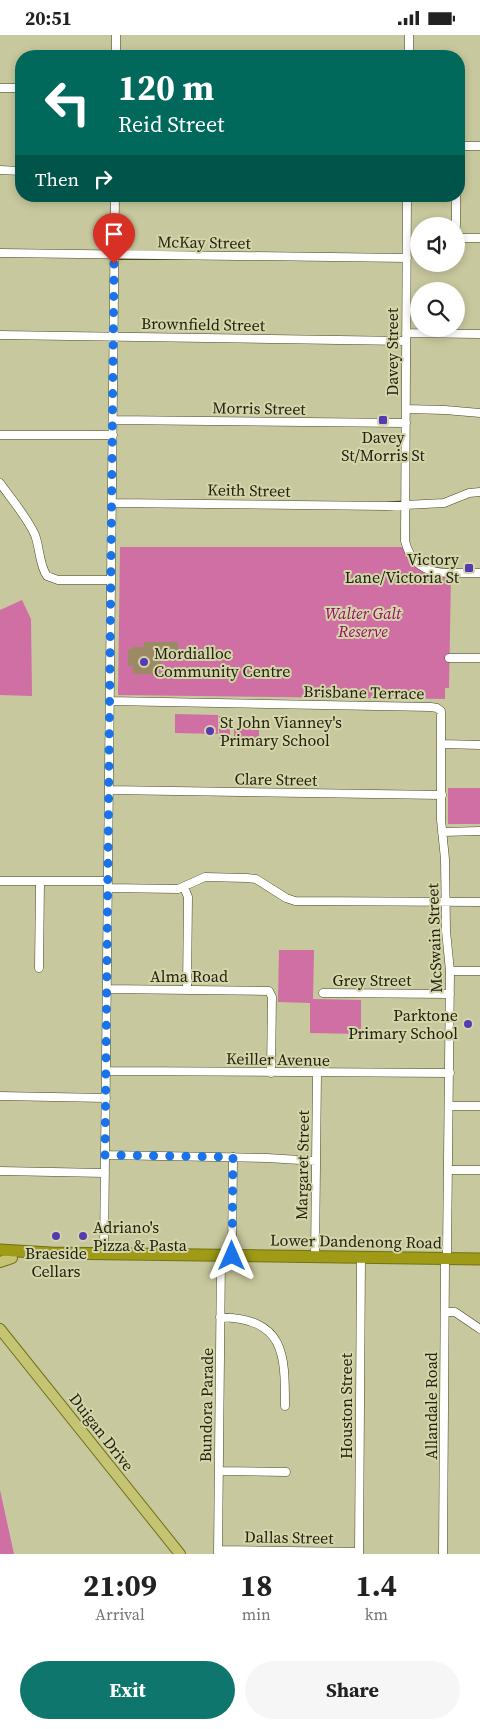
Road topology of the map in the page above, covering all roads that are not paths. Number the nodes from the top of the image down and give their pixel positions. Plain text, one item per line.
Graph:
1 (116, 35) edge
2 (409, 35) edge
3 (116, 50) edge
4 (409, 50) edge
5 (0, 88) edge
6 (15, 88) edge
7 (465, 145) edge
8 (480, 146) edge
9 (0, 170) edge
10 (15, 171) edge
11 (115, 202) edge
12 (407, 202) edge
13 (456, 202) edge
14 (456, 217) edge
15 (465, 236) edge
16 (480, 239) edge
17 (0, 253) edge
18 (114, 255) junction
19 (407, 258) junction
20 (480, 333) edge
21 (0, 335) edge
22 (114, 337) junction
23 (406, 337) junction
24 (406, 409) junction
25 (480, 413) edge
26 (113, 420) junction
27 (406, 423) junction
28 (0, 435) edge
29 (112, 435) junction
30 (0, 483) edge
31 (480, 492) edge
32 (112, 503) junction
33 (405, 505) junction
34 (480, 573) edge
35 (111, 581) junction
36 (449, 658) dead end
37 (480, 658) edge
38 (110, 701) junction
39 (437, 708) joint
40 (442, 744) junction
41 (480, 745) edge
42 (109, 790) junction
43 (442, 795) junction
44 (480, 831) edge
45 (442, 832) junction
46 (0, 881) edge
47 (40, 882) junction
48 (108, 885) junction
49 (184, 887) junction
50 (446, 902) junction
51 (480, 902) edge
52 (39, 969) dead end
53 (450, 971) junction
54 (480, 971) edge
55 (107, 989) junction
56 (187, 989) junction
57 (323, 993) dead end
58 (450, 994) junction
59 (106, 1071) junction
60 (271, 1073) junction
61 (317, 1073) junction
62 (450, 1073) junction
63 (0, 1096) edge
64 (106, 1098) junction
65 (450, 1106) junction
66 (480, 1106) edge
67 (105, 1155) junction
68 (233, 1157) junction
69 (316, 1161) junction
70 (449, 1170) junction
71 (480, 1170) edge
72 (0, 1171) edge
73 (105, 1173) junction
74 (0, 1250) edge
75 (51, 1253) junction
76 (104, 1254) junction
77 (226, 1256) junction
78 (12, 1257) junction
79 (315, 1257) junction
80 (361, 1257) junction
81 (0, 1258) edge
82 (446, 1258) junction
83 (480, 1259) edge
84 (0, 1262) edge
85 (445, 1312) junction
86 (220, 1317) junction
87 (0, 1329) edge
88 (480, 1329) edge
89 (285, 1406) dead end
90 (219, 1471) junction
91 (286, 1472) dead end
92 (218, 1552) edge
93 (359, 1553) edge
94 (180, 1554) edge
95 (443, 1554) edge

1 - 3 street
2 - 4 street
5 - 6 street
7 - 8 street
9 - 10 street
11 - 18 street
12 - 19 street, Davey Street
13 - 14 street
15 - 16 street
17 - 18 street, McKay Street
18 - 19 street, McKay Street
18 - 22 street
19 - 23 street, Davey Street
20 - 23 street, Brownfield Street
21 - 22 street, Brownfield Street
22 - 23 street, Brownfield Street
22 - 26 street
23 - 24 street, Davey Street
24 - 25 street
24 - 27 street, Davey Street
26 - 27 street, Morris Street
26 - 29 street
27 - 33 street, Davey Street
28 - 29 street
29 - 32 street
30 - 35 street
31 - 33 street, Keith Street
32 - 33 street, Keith Street
32 - 35 street
33 - 34 street, Davey Street
35 - 38 street
36 - 37 street
38 - 39 street, Brisbane Terrace
38 - 42 street
39 - 40 street, McSwain Street
40 - 41 street
40 - 43 street, McSwain Street
42 - 43 street, Clare Street
42 - 48 street
43 - 45 street, McSwain Street
44 - 45 street
45 - 50 street, McSwain Street
46 - 47 street
47 - 48 street
47 - 52 street
48 - 49 street
48 - 55 street
49 - 50 street
49 - 56 street
50 - 51 street
50 - 53 street, McSwain Street
53 - 54 street
53 - 58 street, McSwain Street
55 - 56 street, Alma Road
55 - 59 street
56 - 60 street, Alma Road
57 - 58 street, Grey Street
58 - 62 street, McSwain Street
59 - 60 street, Keiller Avenue
59 - 64 street
60 - 61 street, Keiller Avenue
61 - 62 street, Keiller Avenue
61 - 69 street, Margaret Street
62 - 65 street, McSwain Street
63 - 64 street
64 - 67 street
65 - 66 street
65 - 70 street, McSwain Street
67 - 68 street
67 - 73 street
68 - 69 street
68 - 77 street, Bundora Parade
69 - 79 street, Margaret Street
70 - 71 street
70 - 82 street, McSwain Street
72 - 73 street
73 - 76 street
74 - 75 highway, Lower Dandenong Road
75 - 76 highway, Lower Dandenong Road
75 - 78 highway, Lower Dandenong Road
76 - 77 highway, Lower Dandenong Road
77 - 79 highway, Lower Dandenong Road
77 - 86 street, Bundora Parade
78 - 81 highway, Lower Dandenong Road
78 - 84 main road
79 - 80 highway, Lower Dandenong Road
80 - 82 highway, Lower Dandenong Road
80 - 93 street, Houston Street
82 - 83 highway, Lower Dandenong Road
82 - 85 street, Allandale Road
85 - 88 street
85 - 95 street, Allandale Road
86 - 89 street
86 - 90 street, Bundora Parade
87 - 94 main road, Duigan Drive
90 - 91 street
90 - 92 street, Bundora Parade
92 - 93 street, Dallas Street

